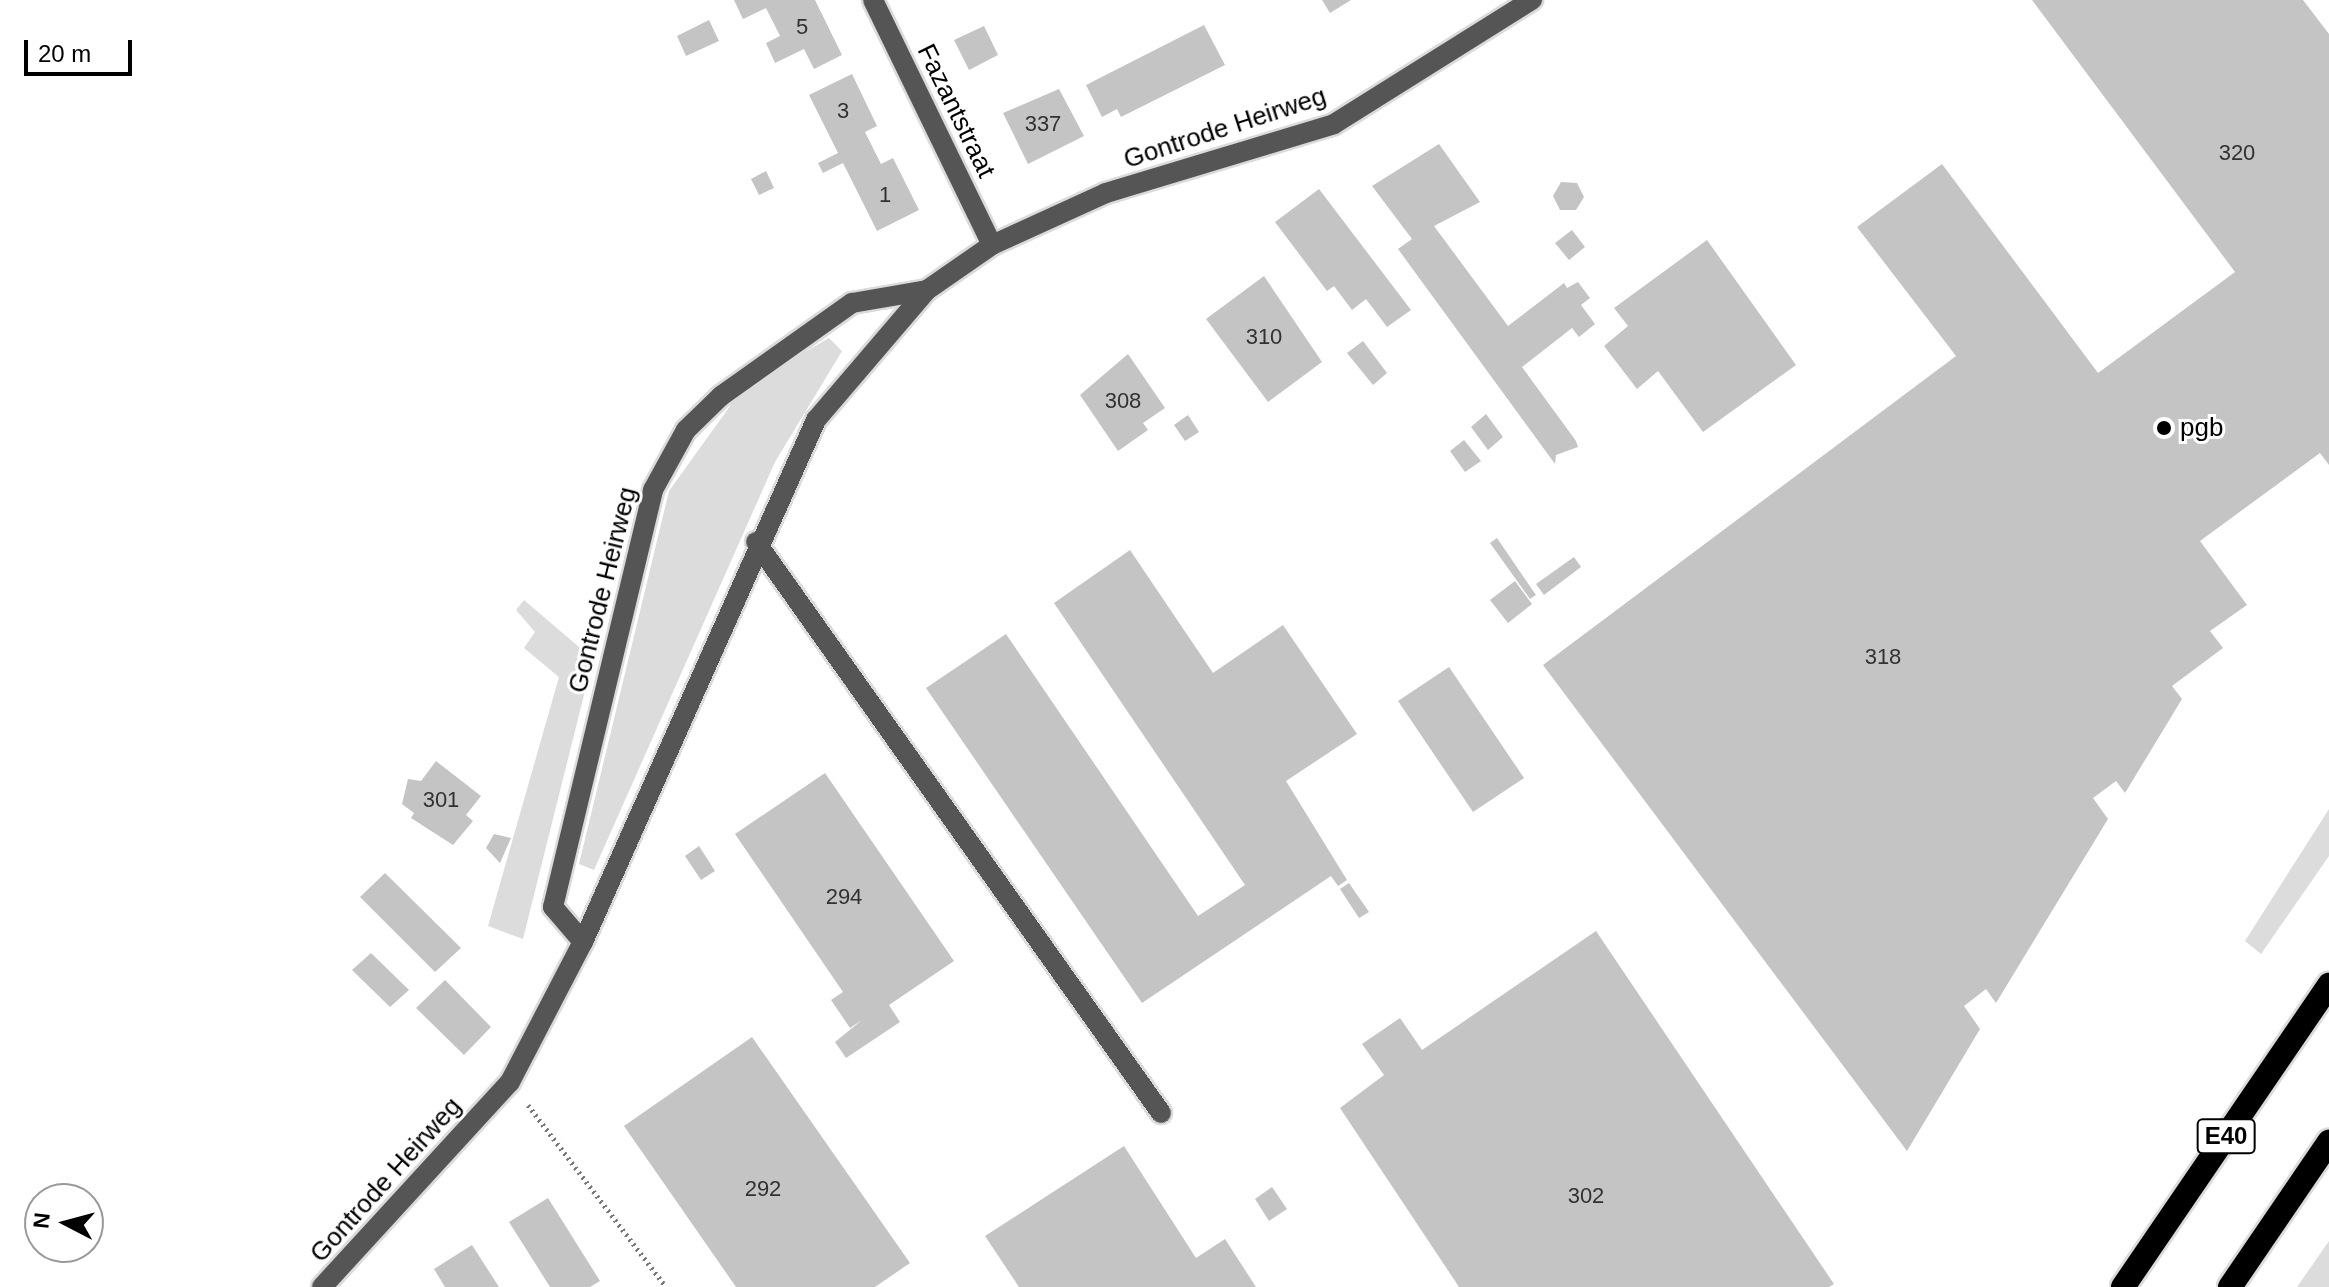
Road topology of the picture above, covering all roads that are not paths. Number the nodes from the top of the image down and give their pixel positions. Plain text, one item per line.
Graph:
1 (873, 0) edge
2 (1532, 0) edge
3 (992, 245) junction
4 (927, 290) junction
5 (756, 542) junction
6 (583, 942) junction
7 (2329, 985) edge
8 (1161, 1113) dead end
9 (2329, 1142) edge
10 (322, 1287) edge
11 (2123, 1287) edge
12 (2230, 1287) edge

1 - 3 street, Fazantstraat
2 - 3 street, Gontrode Heirweg
3 - 4 street, Gontrode Heirweg
4 - 5 street, Gontrode Heirweg
4 - 6 street, Gontrode Heirweg
5 - 6 street, Gontrode Heirweg
5 - 8 street
6 - 10 street, Gontrode Heirweg
7 - 11 highway, E40
9 - 12 highway

